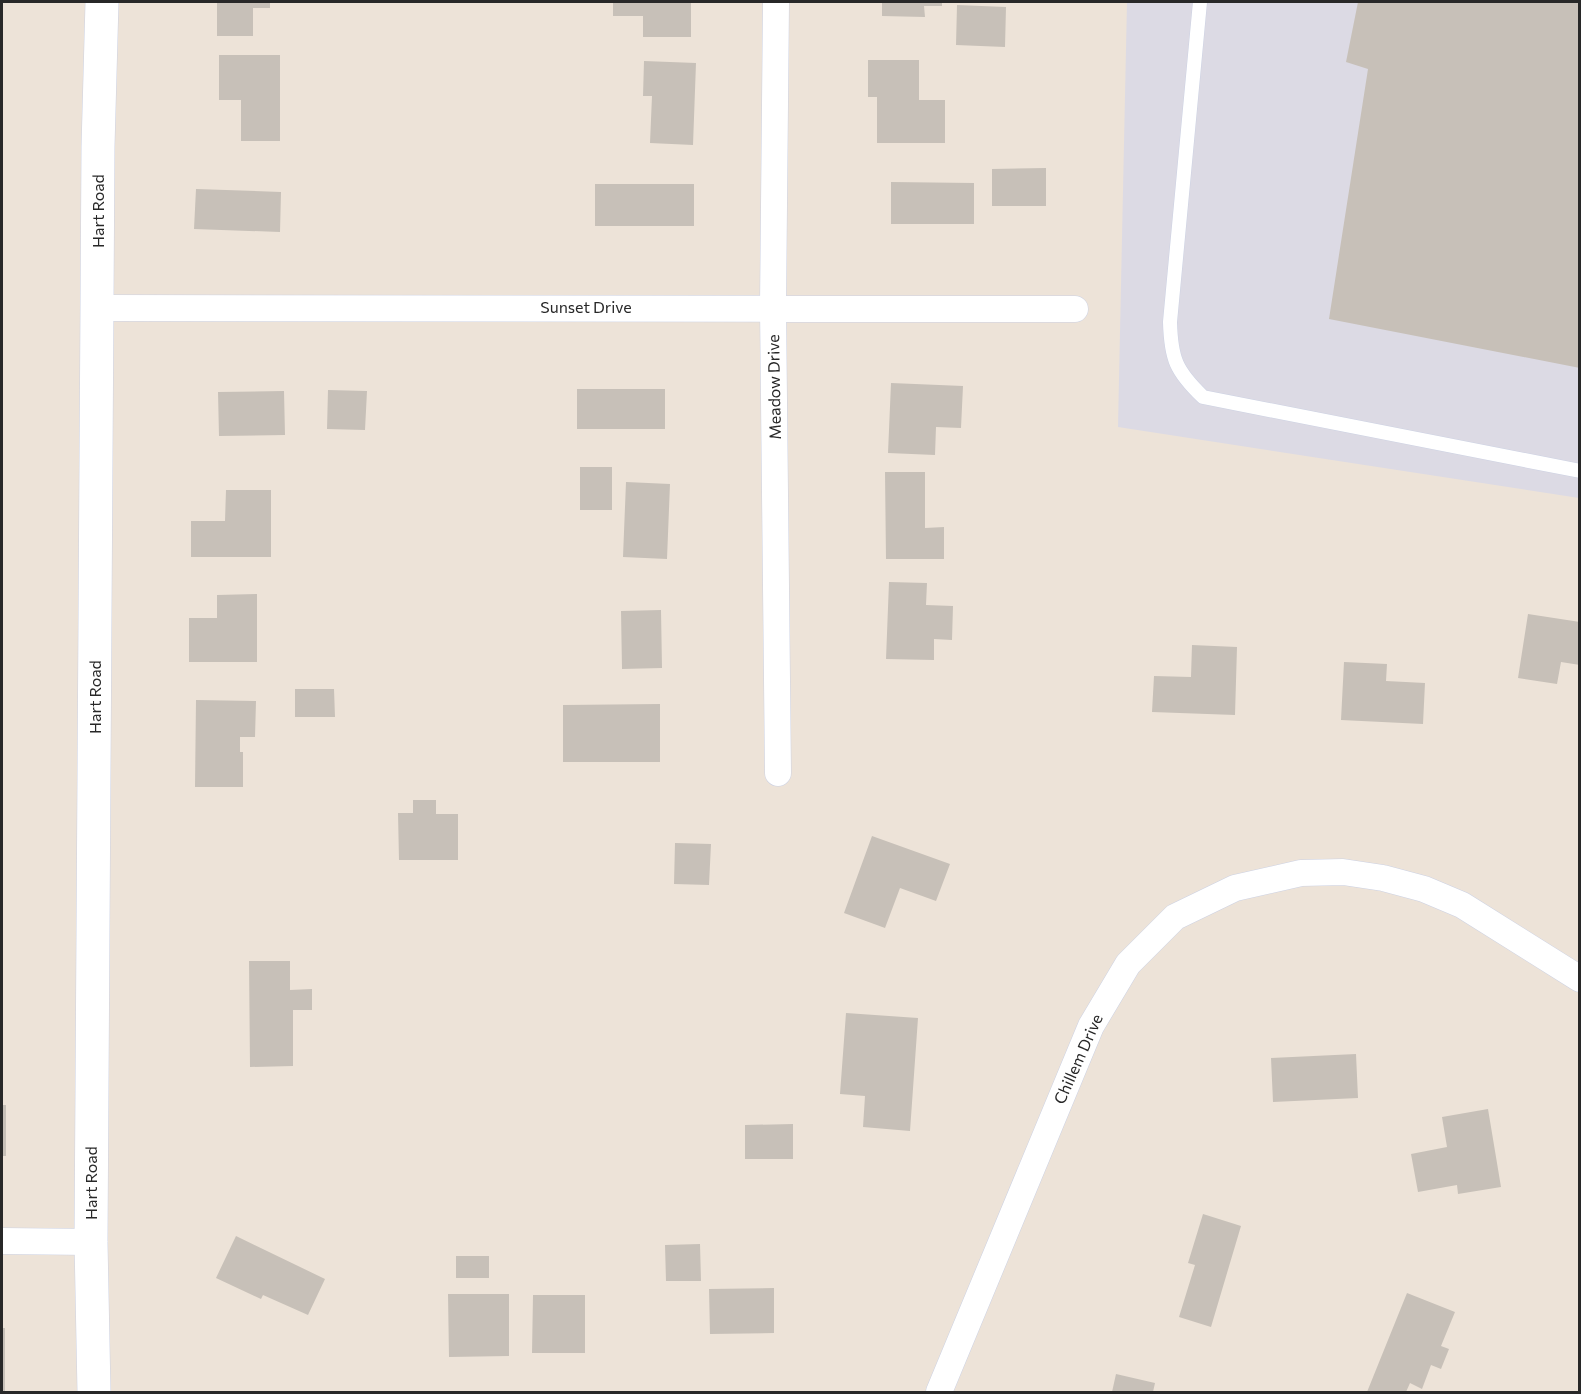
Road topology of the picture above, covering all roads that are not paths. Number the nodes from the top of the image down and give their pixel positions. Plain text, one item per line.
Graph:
1 (102, 2) edge
2 (776, 2) edge
3 (1200, 2) edge
4 (773, 307) junction
5 (97, 308) junction
6 (1075, 309) dead end
7 (1580, 471) edge
8 (778, 773) dead end
9 (1579, 976) edge
10 (2, 1241) edge
11 (91, 1242) junction
12 (93, 1392) edge
13 (939, 1392) edge

1 - 5 street, Hart Road
2 - 4 street, Meadow Drive
3 - 7 lane
4 - 5 street, Sunset Drive
4 - 6 street, Sunset Drive
4 - 8 street, Meadow Drive
5 - 11 street, Hart Road
9 - 13 street, Chillem Drive
10 - 11 street
11 - 12 street, Hart Road

